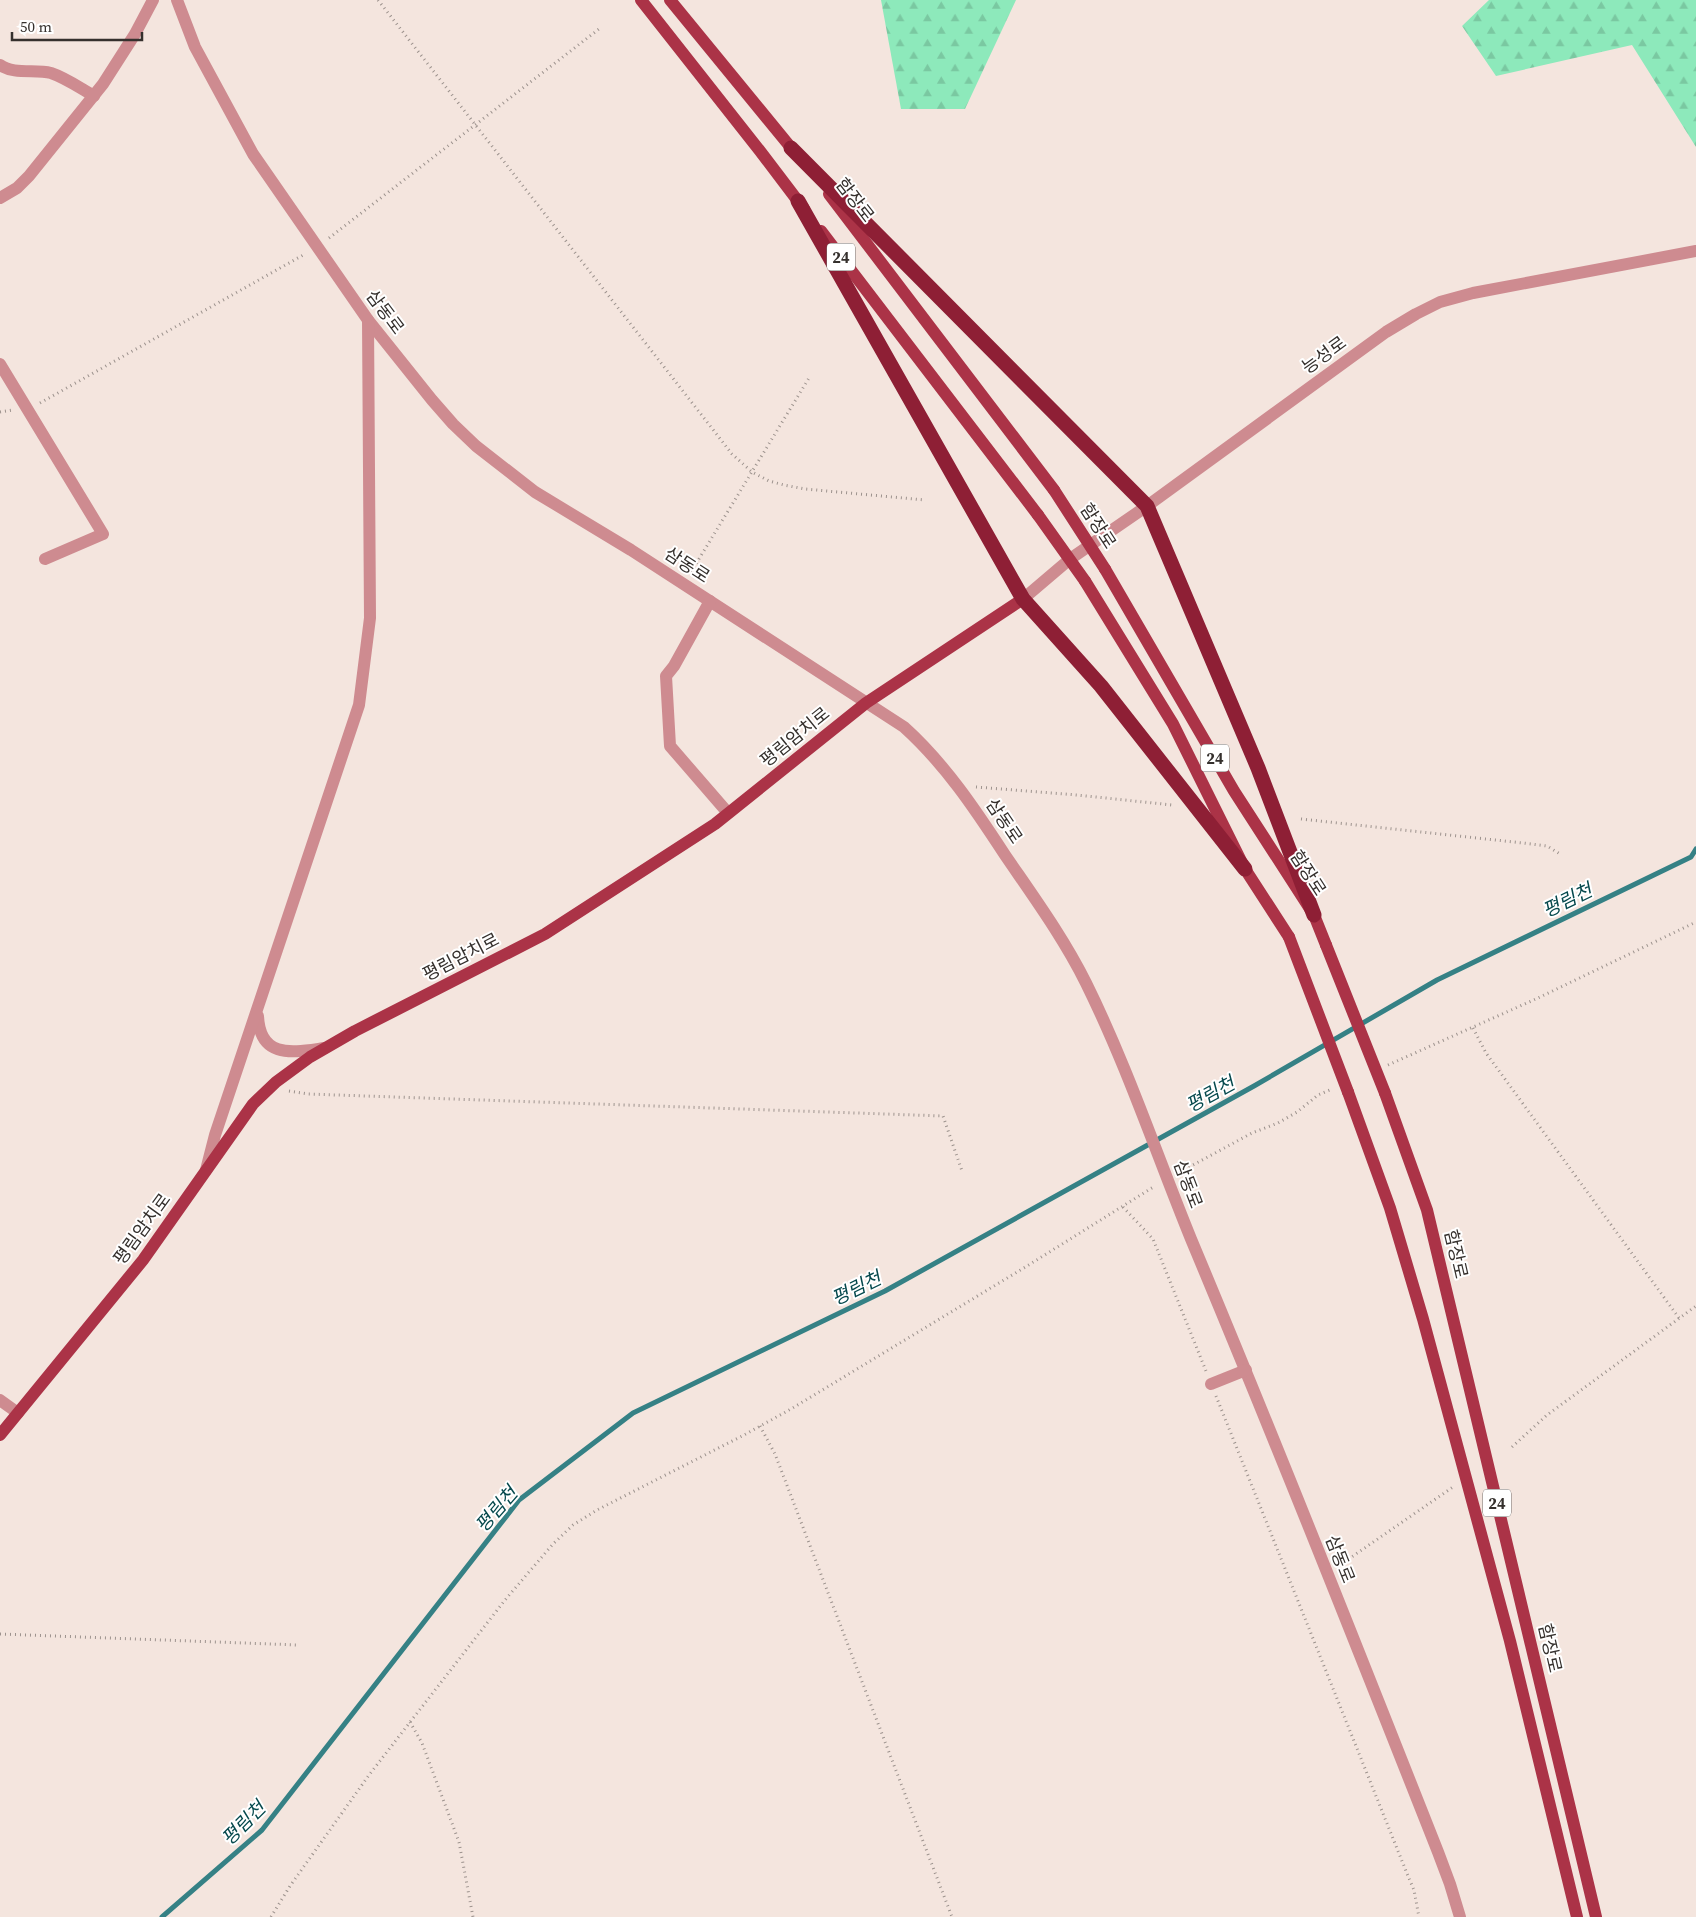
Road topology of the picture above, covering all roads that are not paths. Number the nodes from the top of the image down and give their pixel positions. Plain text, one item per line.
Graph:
1 (152, 0) edge
2 (177, 0) edge
3 (641, 0) edge
4 (670, 0) edge
5 (0, 65) edge
6 (94, 96) junction
7 (791, 148) junction
8 (0, 198) edge
9 (798, 202) junction
10 (1696, 251) edge
11 (368, 320) junction
12 (0, 364) edge
13 (1147, 506) junction
14 (45, 559) dead end
15 (1023, 599) junction
16 (710, 601) junction
17 (866, 702) junction
18 (728, 813) junction
19 (1245, 869) junction
20 (1314, 915) junction
21 (258, 1007) junction
22 (326, 1048) junction
23 (206, 1171) junction
24 (1246, 1370) junction
25 (1211, 1384) road end
26 (0, 1400) edge
27 (18, 1413) junction
28 (0, 1434) edge
29 (1460, 1917) edge
30 (1577, 1917) edge
31 (1596, 1917) edge

1 - 6 street
2 - 11 street, 삼동로
3 - 9 main road, 24
4 - 7 main road, 함장로 / 24
5 - 6 street
6 - 8 street
7 - 13 highway
7 - 20 main road, 함장로 / 24, bridge
9 - 15 highway
9 - 19 main road, 24, bridge
10 - 13 street, 능성로
11 - 16 street, 삼동로
11 - 21 street
12 - 14 street
13 - 15 street, 능성로
13 - 20 highway
15 - 17 main road, 평림암치로
15 - 19 highway
16 - 17 street, 삼동로
16 - 18 street
17 - 18 main road, 평림암치로
17 - 24 street, 삼동로
18 - 22 main road, 평림암치로
19 - 30 main road, bridge
20 - 31 main road, 함장로 / 24, bridge
21 - 22 street
21 - 23 street
22 - 23 main road, 평림암치로
23 - 27 main road, 평림암치로
24 - 25 street
24 - 29 street, 삼동로
26 - 27 street
27 - 28 main road, 평림암치로

